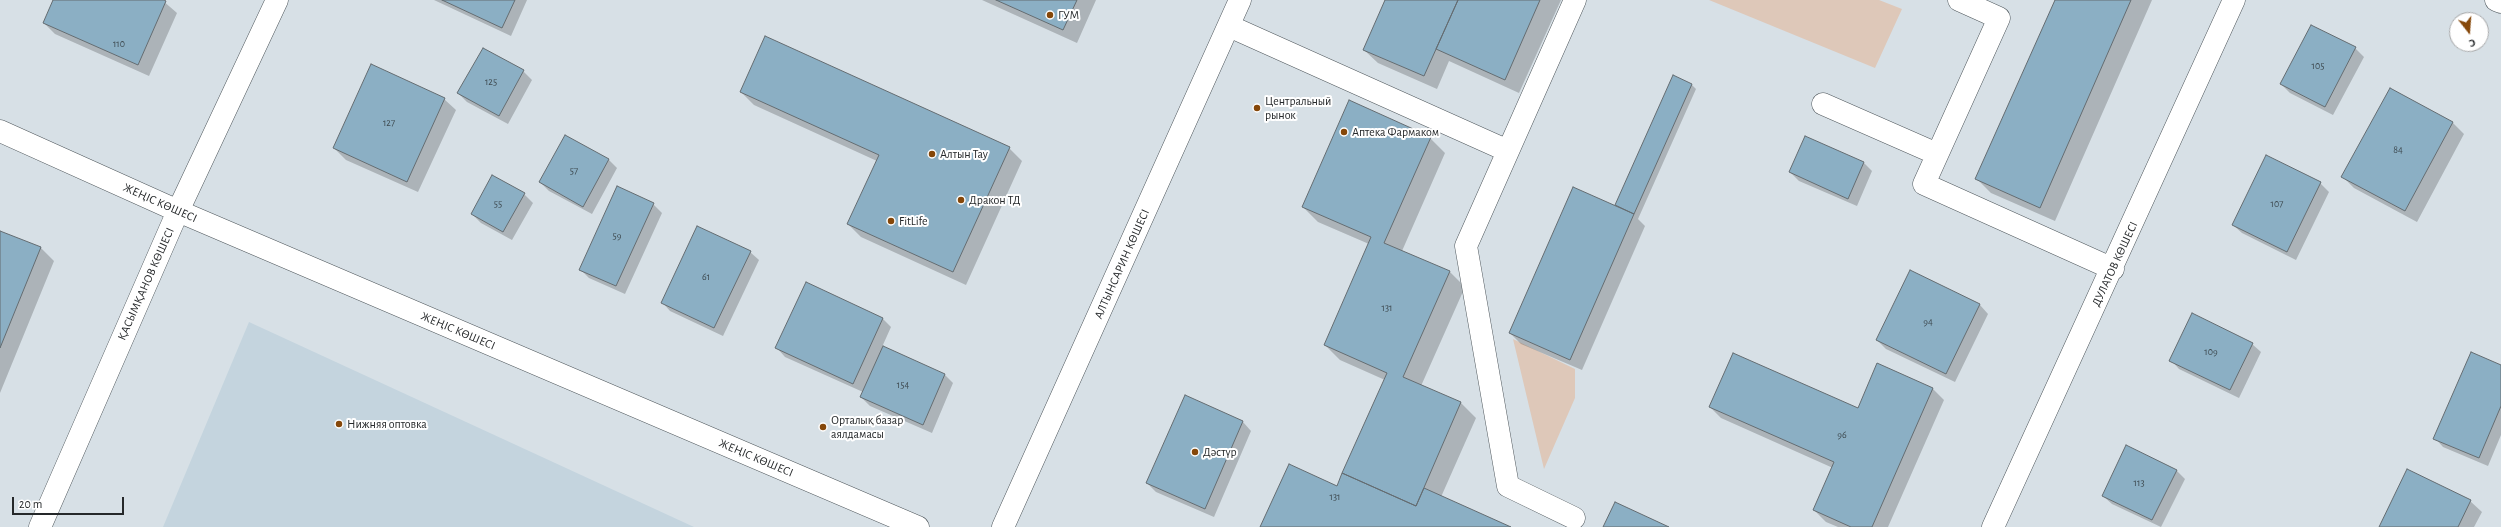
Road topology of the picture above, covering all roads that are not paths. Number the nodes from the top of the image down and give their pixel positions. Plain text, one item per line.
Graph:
1 (277, 0) edge
2 (1240, 0) edge
3 (1575, 0) edge
4 (1959, 0) edge
5 (2234, 0) edge
6 (2496, 0) edge
7 (2501, 2) edge
8 (1229, 26) junction
9 (1823, 104) dead end
10 (0, 131) edge
11 (1508, 151) junction
12 (1937, 154) junction
13 (178, 211) junction
14 (2113, 268) junction
15 (1574, 518) dead end
16 (40, 527) edge
17 (918, 527) edge
18 (1004, 527) edge
19 (1993, 527) edge

1 - 13 street, ҚАСЫМҚАНОВ КӨШЕСІ
2 - 8 street, АЛТЫНСАРИН КӨШЕСІ
3 - 11 street
4 - 12 street
5 - 14 street, ДУЛАТОВ КӨШЕСІ
6 - 7 street
8 - 11 street
8 - 18 street, АЛТЫНСАРИН КӨШЕСІ
9 - 12 street
10 - 13 street, ЖЕҢІС КӨШЕСІ
11 - 15 street
12 - 14 street
13 - 16 street, ҚАСЫМҚАНОВ КӨШЕСІ
13 - 17 street, ЖЕҢІС КӨШЕСІ
14 - 19 street, ДУЛАТОВ КӨШЕСІ

